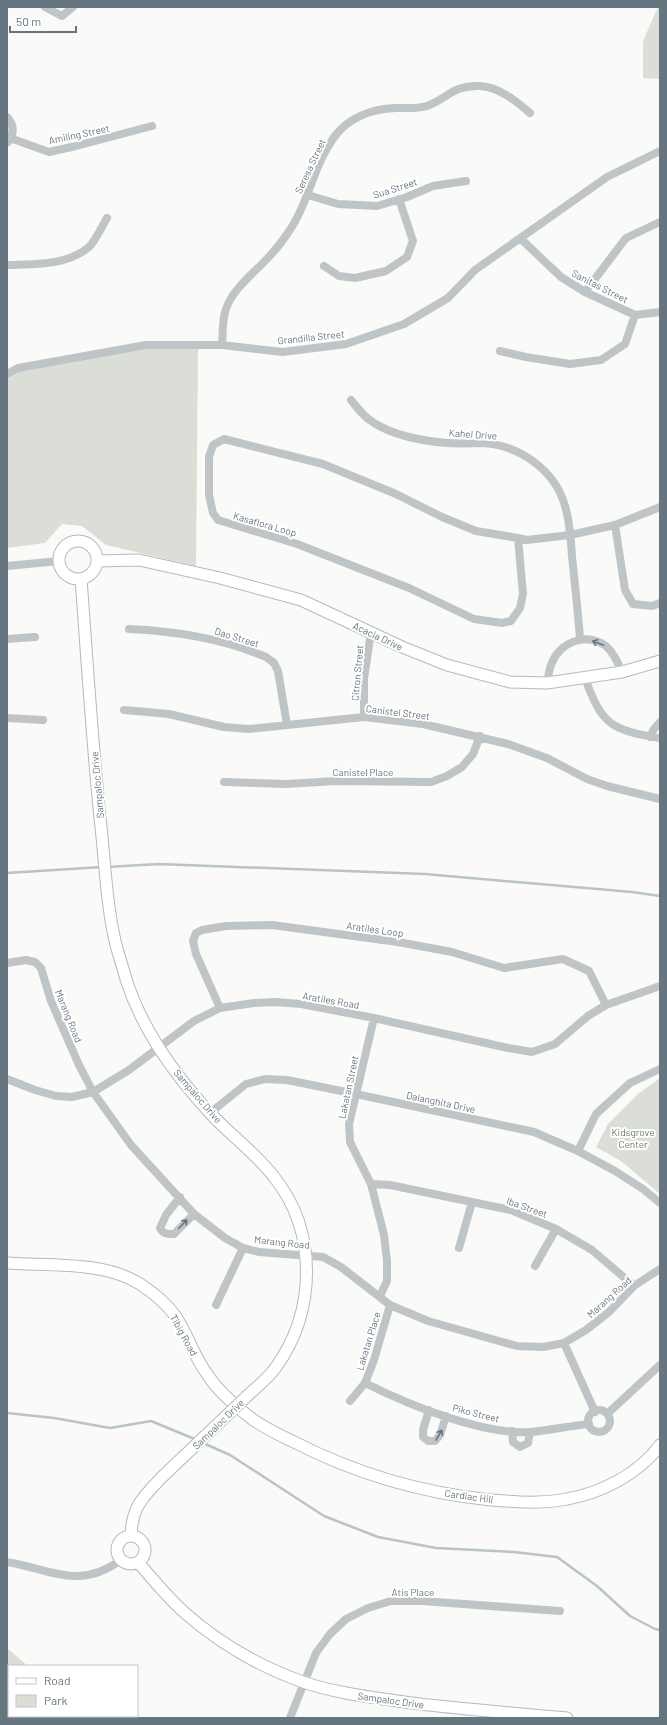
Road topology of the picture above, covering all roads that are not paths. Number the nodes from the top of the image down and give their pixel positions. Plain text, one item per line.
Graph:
1 (45, 7) edge
2 (73, 7) edge
3 (530, 113) dead end
4 (7, 117) edge
5 (152, 126) dead end
6 (9, 140) edge
7 (660, 151) edge
8 (466, 182) dead end
9 (308, 195) junction
10 (399, 199) junction
11 (107, 218) dead end
12 (660, 222) edge
13 (521, 239) junction
14 (7, 265) edge
15 (324, 266) dead end
16 (585, 292) junction
17 (660, 312) edge
18 (635, 315) junction
19 (222, 345) junction
20 (500, 351) dead end
21 (7, 374) edge
22 (351, 400) dead end
23 (660, 507) edge
24 (615, 525) junction
25 (570, 535) junction
26 (518, 538) junction
27 (59, 561) junction
28 (97, 561) junction
29 (7, 566) edge
30 (81, 579) junction
31 (660, 603) edge
32 (130, 629) dead end
33 (371, 632) junction
34 (35, 637) dead end
35 (7, 639) edge
36 (580, 639) junction
37 (660, 661) edge
38 (622, 672) junction
39 (585, 678) junction
40 (547, 683) junction
41 (124, 710) dead end
42 (364, 717) junction
43 (7, 718) edge
44 (43, 720) dead end
45 (660, 722) edge
46 (287, 725) junction
47 (480, 736) junction
48 (650, 737) junction
49 (660, 738) edge
50 (224, 782) dead end
51 (660, 799) edge
52 (7, 963) edge
53 (660, 986) edge
54 (606, 1005) junction
55 (220, 1008) junction
56 (374, 1018) junction
57 (158, 1048) junction
58 (660, 1069) edge
59 (7, 1079) edge
60 (93, 1092) junction
61 (356, 1094) junction
62 (210, 1113) junction
63 (578, 1151) junction
64 (372, 1184) junction
65 (180, 1197) junction
66 (472, 1202) junction
67 (660, 1203) edge
68 (194, 1214) junction
69 (556, 1229) junction
70 (243, 1248) junction
71 (459, 1248) dead end
72 (307, 1255) junction
73 (7, 1263) edge
74 (535, 1266) dead end
75 (660, 1269) edge
76 (634, 1286) junction
77 (380, 1296) junction
78 (216, 1305) dead end
79 (390, 1305) junction
80 (564, 1343) junction
81 (660, 1364) edge
82 (365, 1383) junction
83 (350, 1401) dead end
84 (429, 1410) junction
85 (595, 1412) junction
86 (607, 1414) junction
87 (446, 1416) junction
88 (589, 1424) junction
89 (272, 1431) joint
90 (512, 1431) junction
91 (530, 1432) junction
92 (660, 1446) edge
93 (131, 1536) junction
94 (121, 1560) junction
95 (7, 1562) edge
96 (138, 1562) junction
97 (560, 1611) dead end
98 (303, 1682) junction
99 (290, 1718) edge
100 (567, 1718) edge

1 - 2 street
3 - 9 street, Seresa Street
4 - 6 street
5 - 6 street, Amiling Street
7 - 13 street, Grandilla Street
8 - 10 street, Sua Street
9 - 10 street, Sua Street
9 - 19 street, Seresa Street
10 - 15 street
11 - 14 street
12 - 16 street
13 - 16 street, Sanitas Street
13 - 19 street, Grandilla Street
16 - 18 street, Sanitas Street
17 - 18 street, Sanitas Street
18 - 20 street
19 - 21 street, Grandilla Street
22 - 25 street, Kahel Drive
23 - 24 street, Kasaflora Loop
24 - 25 street, Kasaflora Loop
24 - 31 street
25 - 26 street, Kasaflora Loop
25 - 36 street, Kahel Drive
26 - 26 street, Kasaflora Loop
27 - 28 street
27 - 29 street
27 - 30 street
28 - 30 street
28 - 33 street, Acacia Drive
30 - 57 street, Sampaloc Drive
32 - 46 street, Dao Street
33 - 40 street, Acacia Drive
33 - 42 street, Citron Street
34 - 35 street
38 -> 36 street
36 - 40 street
37 - 38 street, Acacia Drive
38 - 39 street, Acacia Drive
39 - 40 street, Acacia Drive
39 - 48 street
41 - 46 street, Canistel Street
42 - 46 street, Canistel Street
42 - 47 street, Canistel Street
43 - 44 street
45 - 48 street
47 - 50 street, Canistel Place
47 - 51 street, Canistel Street
48 - 49 street
52 - 60 street, Marang Road
53 - 54 street, Aratiles Road
54 - 55 street, Aratiles Loop
54 - 56 street, Aratiles Road
55 - 56 street, Aratiles Road
55 - 57 street, Aratiles Road
56 - 61 street, Lakatan Street
57 - 60 street, Aratiles Road
57 - 62 street, Sampaloc Drive
58 - 63 street
59 - 60 street, Aratiles Road
60 - 65 street, Marang Road
61 - 62 street, Dalanghita Drive
61 - 63 street, Dalanghita Drive
61 - 64 street, Lakatan Street
62 - 72 street, Sampaloc Drive
63 - 67 street, Dalanghita Drive
64 - 66 street, Iba Street
64 - 77 street, Lakatan Street
65 - 68 street, Marang Road
65 -> 68 street
66 - 69 street, Iba Street
66 - 71 street
68 - 70 street, Marang Road
69 - 74 street
69 - 76 street, Iba Street
70 - 72 street, Marang Road
70 - 78 street
72 - 77 street, Marang Road
72 - 93 street, Sampaloc Drive, bridge
73 - 89 street, Tibig Road
75 - 76 street, Marang Road
76 - 80 street, Marang Road
77 - 79 street, Marang Road
79 - 80 street, Marang Road
79 - 82 street, Lakatan Place
80 - 85 street
81 - 86 street
82 - 83 street, Lakatan Place
82 - 84 street, Piko Street
84 - 87 street, Piko Street
84 -> 87 street
85 - 86 street
85 - 88 street
86 - 88 street
87 - 90 street, Piko Street
88 - 91 street, Piko Street
89 - 92 street, Cardiac Hill
90 - 91 street, Piko Street
90 - 91 street
93 - 94 street
93 - 96 street
94 - 95 street
94 - 96 street
96 - 98 street, Sampaloc Drive
97 - 98 street, Atis Place
98 - 99 street, Atis Place
98 - 100 street, Sampaloc Drive

